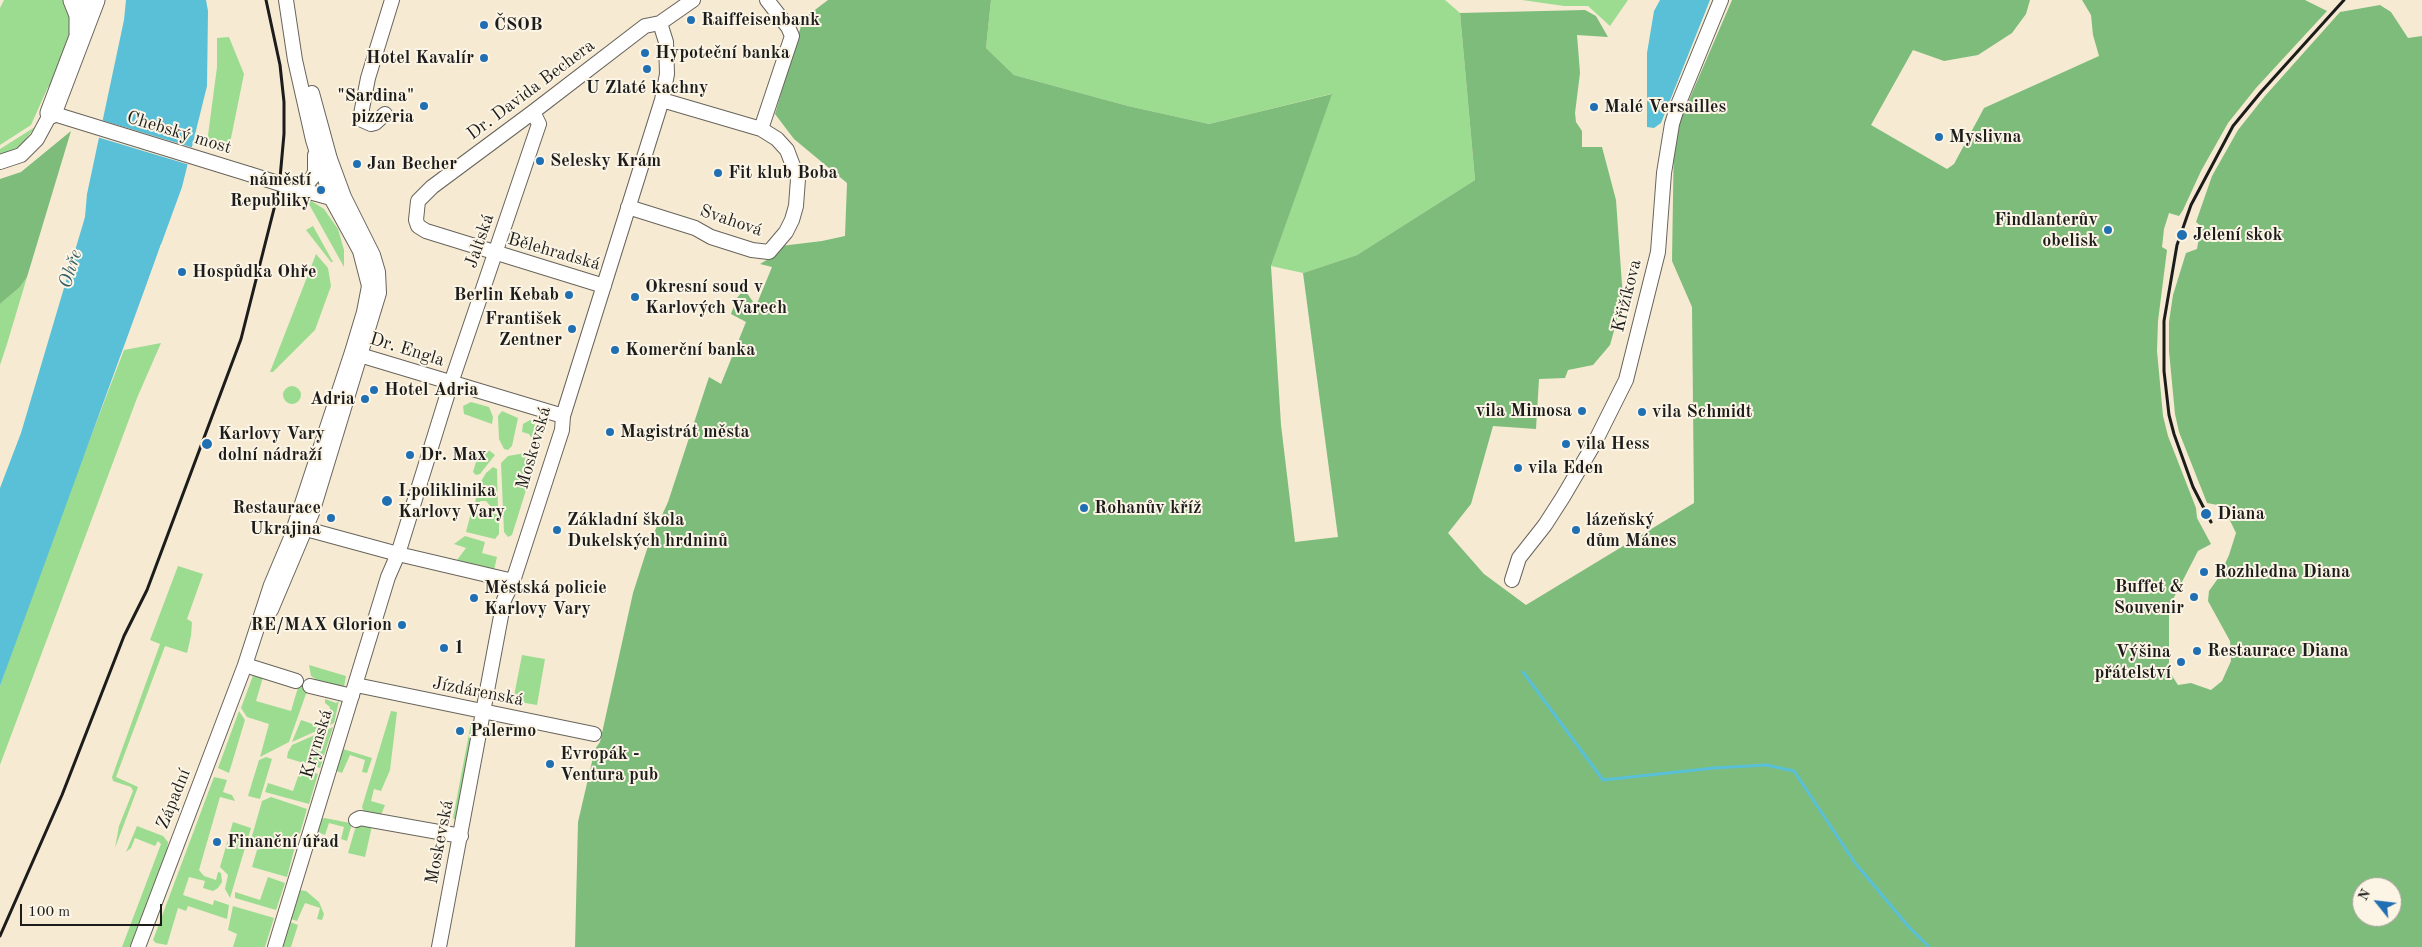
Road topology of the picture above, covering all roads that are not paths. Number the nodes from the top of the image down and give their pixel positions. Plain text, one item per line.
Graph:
1 (74, 0) edge
2 (94, 0) edge
3 (286, 0) edge
4 (295, 0) edge
5 (392, 0) edge
6 (694, 0) edge
7 (767, 0) edge
8 (1721, 0) edge
9 (660, 23) junction
10 (80, 40) junction
11 (299, 58) junction
12 (662, 100) junction
13 (50, 112) junction
14 (533, 112) junction
15 (385, 114) dead end
16 (761, 129) junction
17 (313, 140) junction
18 (0, 162) edge
19 (290, 186) junction
20 (426, 192) joint
21 (338, 198) junction
22 (628, 206) junction
23 (496, 254) junction
24 (604, 286) junction
25 (357, 354) junction
26 (451, 383) junction
27 (563, 416) junction
28 (303, 499) junction
29 (306, 529) junction
30 (398, 554) junction
31 (1512, 580) dead end
32 (513, 581) junction
33 (245, 665) junction
34 (296, 681) dead end
35 (310, 686) dead end
36 (354, 690) junction
37 (485, 713) junction
38 (594, 734) dead end
39 (356, 820) dead end
40 (461, 836) junction
41 (138, 947) edge
42 (274, 947) edge
43 (439, 947) edge

1 - 10 highway
2 - 10 highway
3 - 11 street
4 - 11 street
5 - 15 street
6 - 9 street, Dr. Davida Bechera
7 - 16 street
8 - 31 street, Křižíkova
9 - 12 street, Moskevská
9 - 14 street, Dr. Davida Bechera
10 - 13 highway
11 - 17 street
11 - 21 street
12 - 16 street, Svahová
12 - 22 street, Moskevská
13 - 18 street
13 - 19 street, Chebský most, bridge
14 - 20 street, Dr. Davida Bechera
14 - 23 street, Jaltská
16 - 22 street, Svahová
17 - 19 street
17 - 21 street
19 - 21 street, Chebský most
20 - 23 street, Bělehradská
21 - 25 street
22 - 24 street, Moskevská
23 - 24 street, Bělehradská
23 - 26 street, Jaltská
24 - 27 street, Moskevská
25 - 26 street, Dr. Engla
25 - 28 street, Západní
25 - 29 street, Západní
26 - 27 street, Dr. Engla
26 - 30 street, Jaltská
27 - 32 street, Moskevská
28 - 29 street, Západní
28 - 33 street, Západní
29 - 30 street
29 - 33 street, Západní
30 - 32 street
30 - 36 street, Krymská
32 - 37 street, Moskevská
33 - 34 street
33 - 41 street, Západní
35 - 36 street, Jízdárenská
36 - 37 street, Jízdárenská
36 - 42 street, Krymská
37 - 38 street, Jízdárenská
37 - 40 street, Moskevská
39 - 40 street
40 - 43 street, Moskevská

